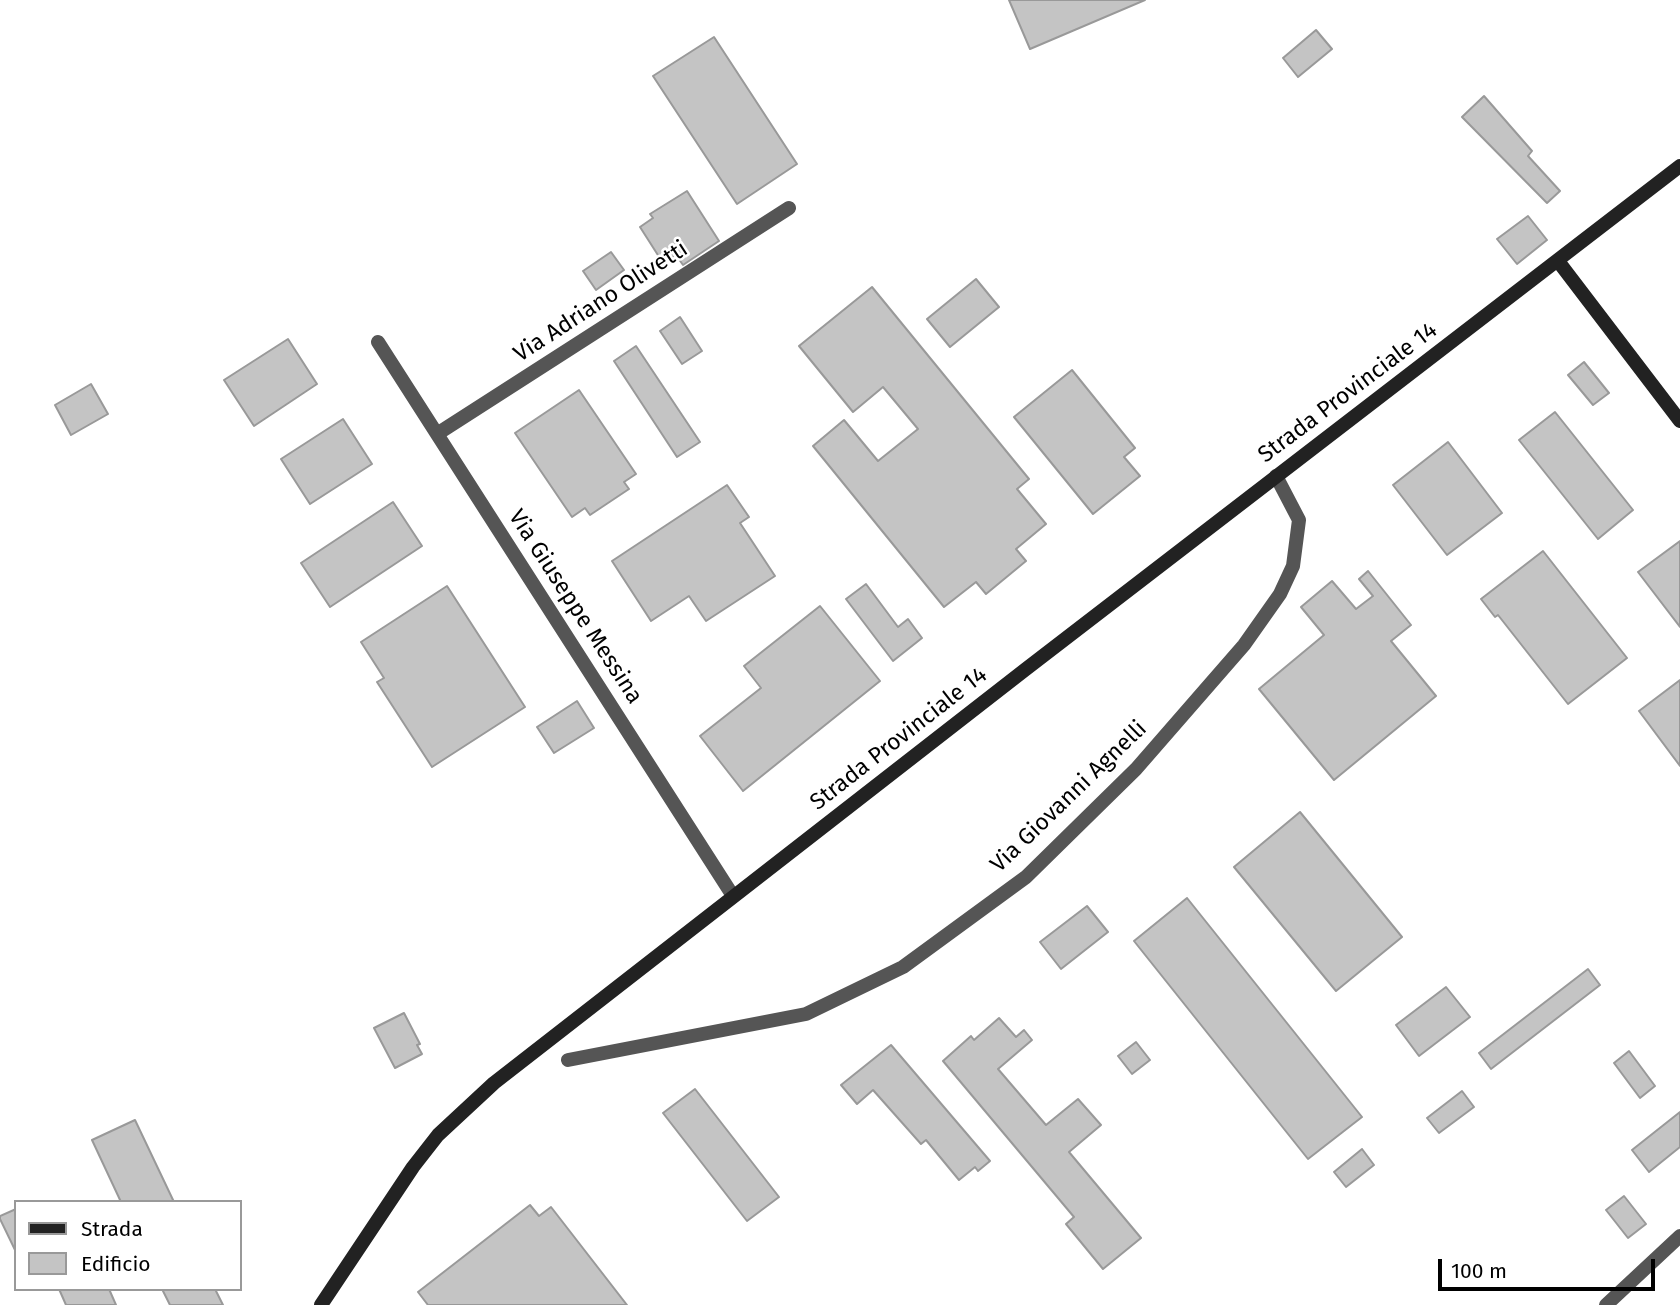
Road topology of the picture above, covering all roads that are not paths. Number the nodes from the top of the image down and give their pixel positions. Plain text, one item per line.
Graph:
1 (1680, 166) edge
2 (789, 208) dead end
3 (1558, 261) junction
4 (378, 342) dead end
5 (1680, 421) edge
6 (437, 434) junction
7 (1276, 476) junction
8 (733, 896) junction
9 (568, 1060) dead end
10 (1680, 1236) edge
11 (328, 1302) edge
12 (1606, 1305) edge

1 - 3 street, Strada Provinciale 14
2 - 6 street, Via Adriano Olivetti
3 - 5 street
3 - 7 street, Strada Provinciale 14
4 - 6 street, Via Giuseppe Messina
6 - 8 street, Via Giuseppe Messina
7 - 8 street, Strada Provinciale 14
7 - 9 street, Via Giovanni Agnelli
8 - 11 street, Strada Provinciale 14
10 - 12 street

